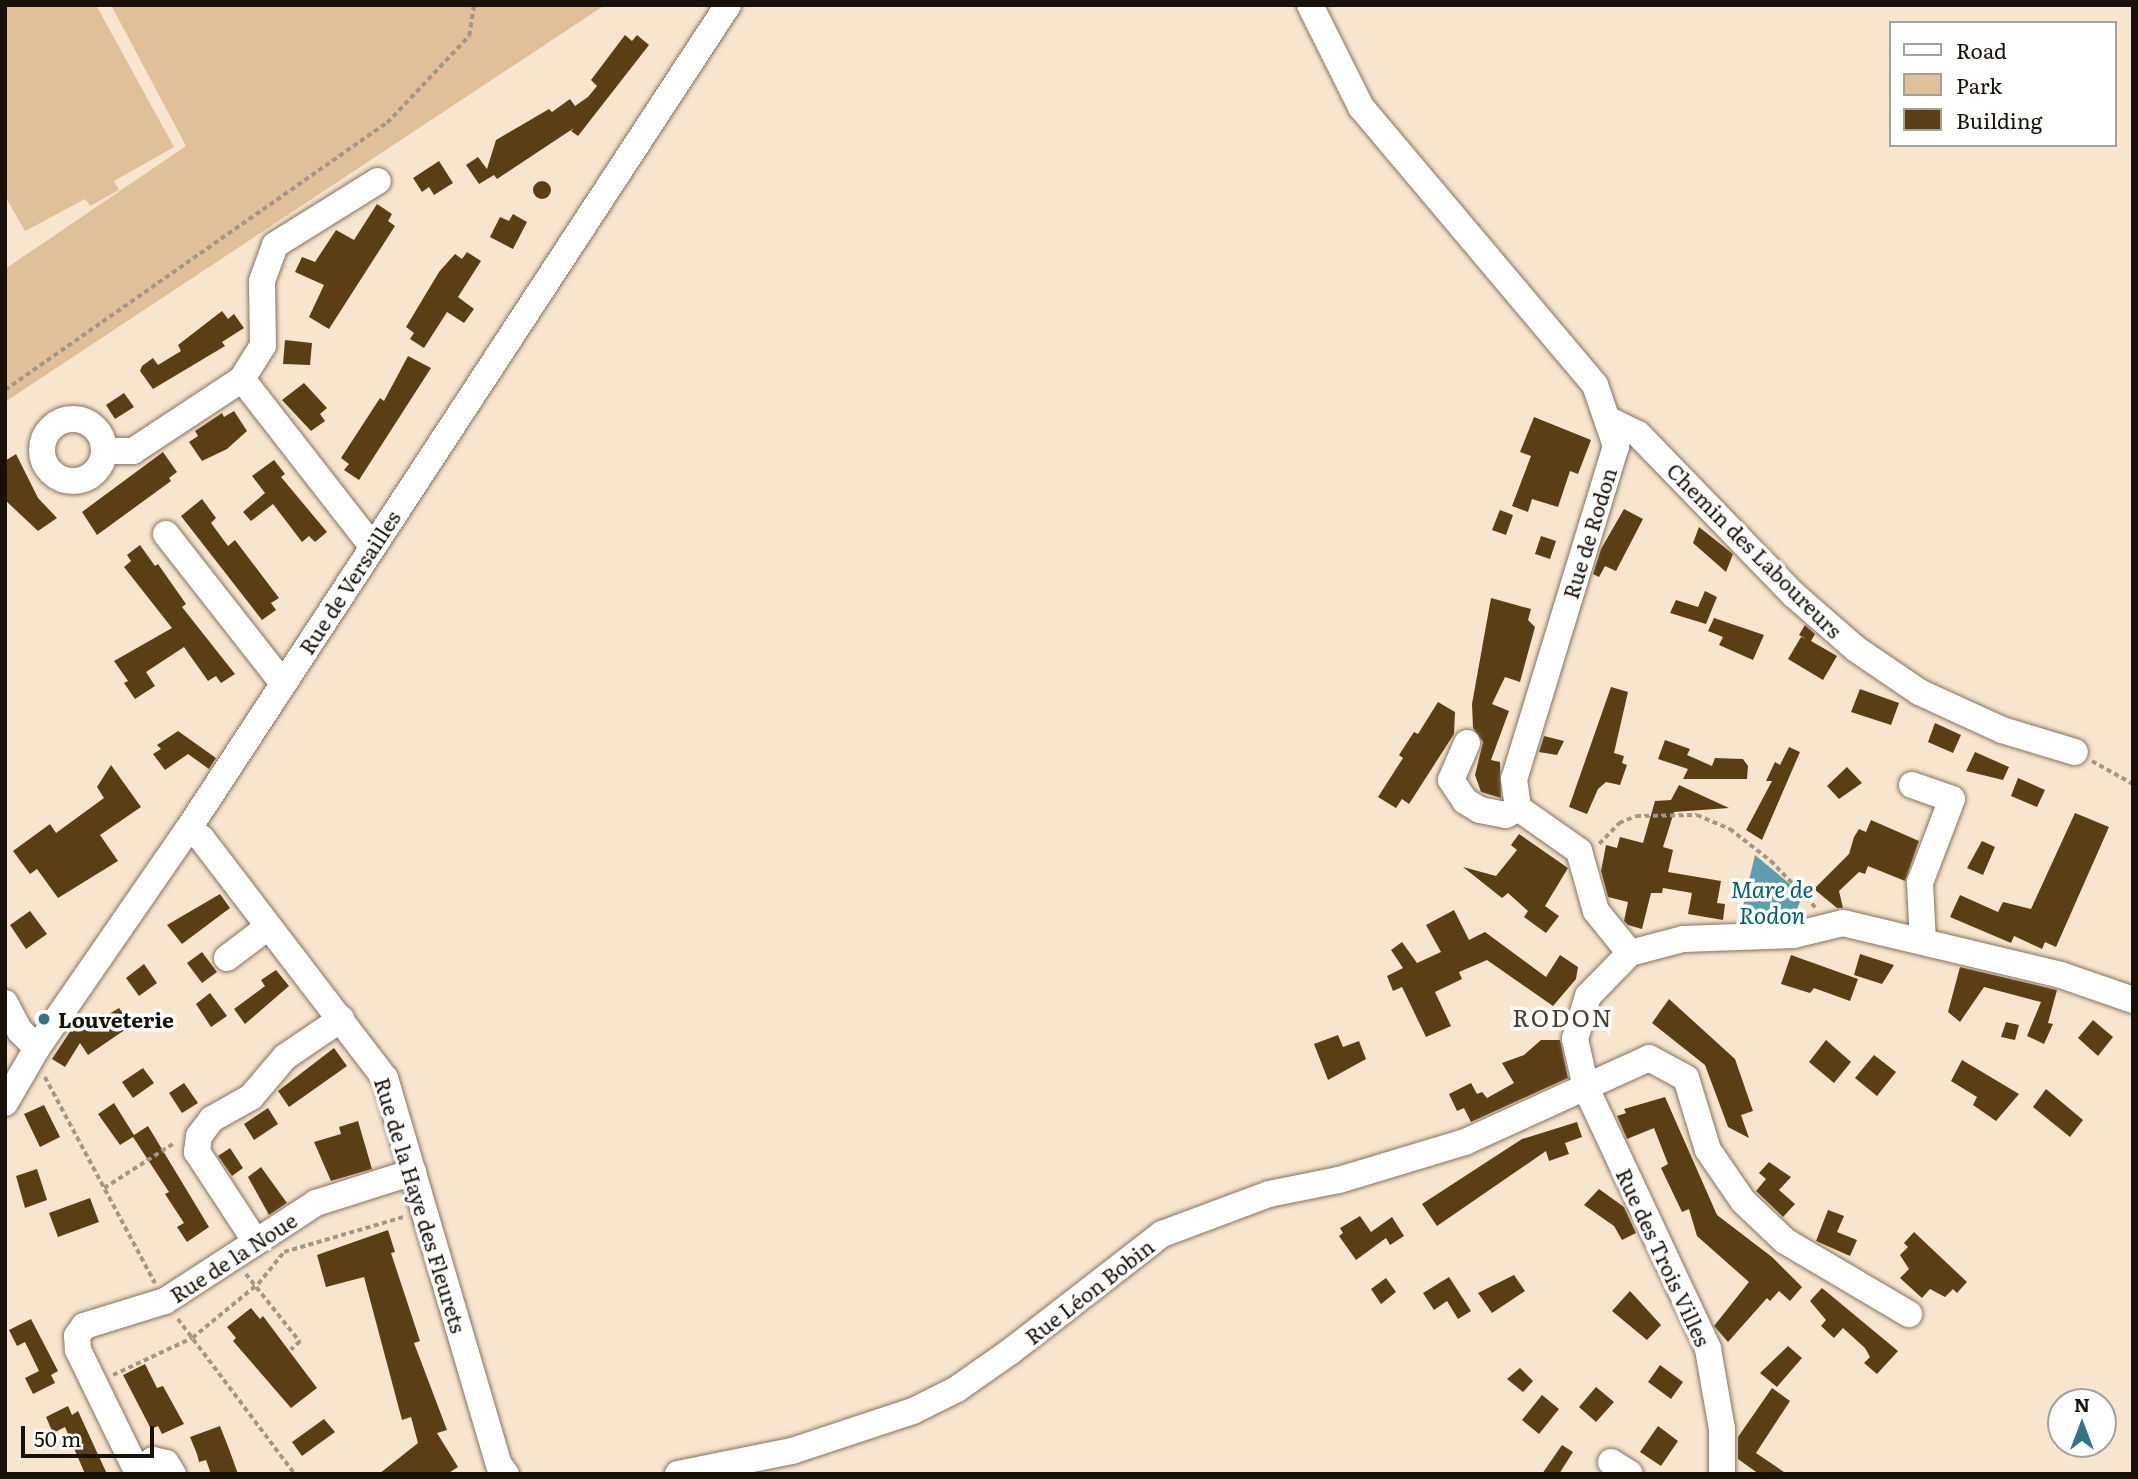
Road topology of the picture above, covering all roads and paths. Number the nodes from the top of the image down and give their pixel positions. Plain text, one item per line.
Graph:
1 (474, 5) edge
2 (728, 5) edge
3 (1310, 5) edge
4 (377, 181) dead end
5 (242, 379) junction
6 (5, 390) edge
7 (1607, 419) junction
8 (105, 451) dead end
9 (166, 534) dead end
10 (372, 546) junction
11 (283, 683) junction
12 (1467, 743) dead end
13 (2075, 752) joint
14 (2133, 784) edge
15 (1912, 785) dead end
16 (1518, 808) junction
17 (189, 828) junction
18 (1584, 861) junction
19 (268, 927) junction
20 (1826, 927) junction
21 (1923, 942) junction
22 (1630, 953) junction
23 (227, 958) dead end
24 (2133, 1000) edge
25 (5, 1003) edge
26 (341, 1019) junction
27 (37, 1048) junction
28 (1586, 1088) junction
29 (5, 1103) edge
30 (198, 1141) junction
31 (413, 1172) junction
32 (104, 1188) junction
33 (409, 1230) dead end
34 (256, 1242) junction
35 (235, 1258) junction
36 (254, 1287) junction
37 (165, 1301) junction
38 (1909, 1314) dead end
39 (192, 1338) junction
40 (290, 1350) dead end
41 (92, 1385) junction
42 (136, 1473) edge
43 (173, 1474) edge
44 (295, 1474) edge
45 (506, 1474) edge
46 (678, 1474) edge
47 (1722, 1474) edge

1 - 6 path
2 - 10 street, Rue de Versailles
3 - 7 street, Rue de Rodon
4 - 5 street
5 - 8 street
5 - 10 street
7 - 13 street, Chemin des Laboureurs
7 - 16 street, Rue de Rodon
9 - 11 street
10 - 11 street, Rue de Versailles
11 - 17 street, Rue de Versailles
12 - 16 street
13 - 14 path
15 - 21 street
16 - 18 street
17 - 19 street, Rue de la Haye des Fleurets
17 - 27 street, Rue de Versailles
18 - 20 path
18 - 22 street
19 - 23 street
19 - 26 street, Rue de la Haye des Fleurets
20 - 21 street
20 - 22 street
21 - 24 street
22 - 28 street
25 - 27 street
26 - 30 street
26 - 31 street, Rue de la Haye des Fleurets
27 - 29 street, Rue de Versailles
27 - 32 path
28 - 38 street, Rue Léon Bobin
28 - 46 street, Rue Léon Bobin
28 - 47 street, Rue des Trois Villes
30 - 32 path
30 - 34 street
31 - 34 street, Rue de la Noue
31 - 45 street, Rue de la Haye des Fleurets
32 - 37 path
33 - 36 path
34 - 35 street, Rue de la Noue
35 - 36 path
35 - 37 street, Rue de la Noue
36 - 39 path
36 - 40 path
37 - 39 path
37 - 41 street, Rue de la Noue
39 - 41 path
39 - 44 path
41 - 42 street, Rue de la Noue
42 - 43 street, Rue de la Noue

